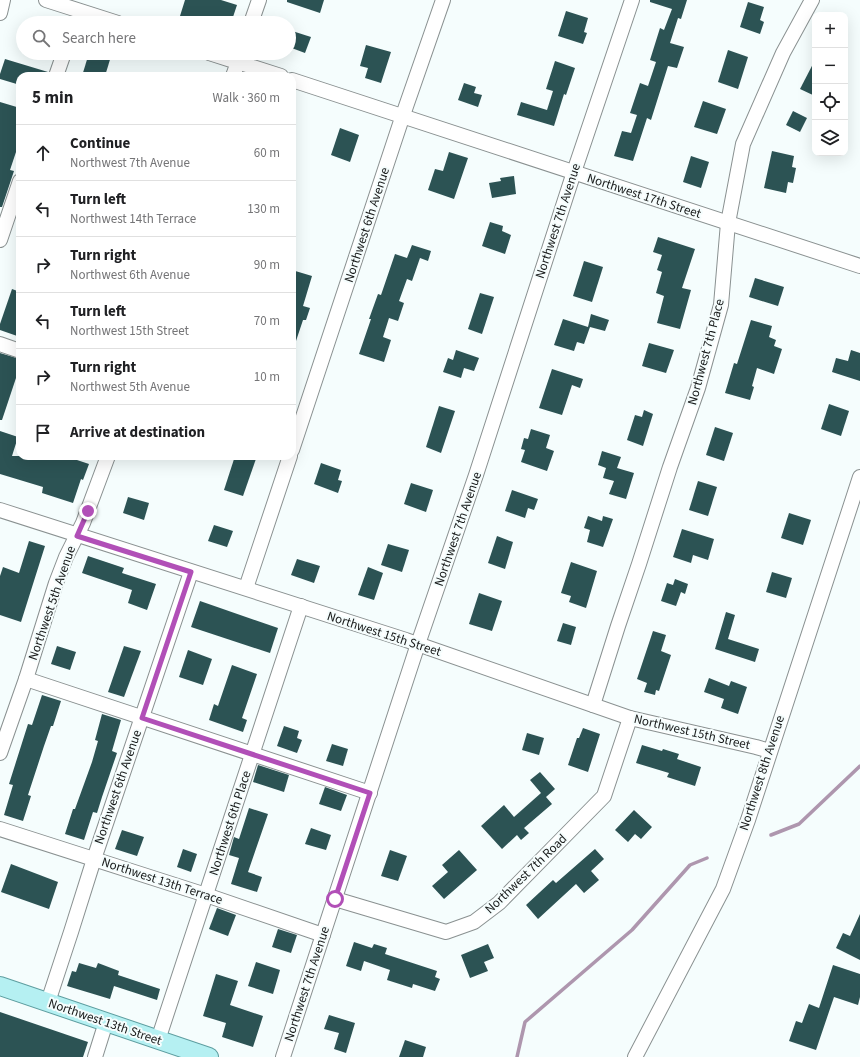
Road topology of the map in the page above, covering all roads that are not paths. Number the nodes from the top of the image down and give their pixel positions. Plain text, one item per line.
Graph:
1 (3, 0) edge
2 (46, 0) edge
3 (259, 0) edge
4 (443, 0) edge
5 (632, 0) edge
6 (812, 0) edge
7 (0, 13) edge
8 (76, 16) edge
9 (253, 16) edge
10 (62, 60) edge
11 (238, 60) edge
12 (244, 60) edge
13 (57, 72) edge
14 (234, 72) edge
15 (272, 72) edge
16 (296, 81) edge
17 (403, 116) junction
18 (574, 172) junction
19 (16, 193) edge
20 (728, 223) junction
21 (0, 240) edge
22 (860, 266) edge
23 (0, 344) edge
24 (16, 350) edge
25 (296, 438) edge
26 (107, 460) edge
27 (289, 460) edge
28 (860, 477) edge
29 (0, 510) edge
30 (77, 536) junction
31 (191, 572) junction
32 (246, 588) junction
33 (301, 606) junction
34 (418, 644) junction
35 (26, 679) junction
36 (593, 705) junction
37 (142, 718) junction
38 (630, 718) junction
39 (1, 748) edge
40 (770, 751) junction
41 (253, 754) junction
42 (370, 793) junction
43 (0, 829) edge
44 (94, 859) junction
45 (206, 895) junction
46 (335, 899) junction
47 (323, 934) junction
48 (0, 986) edge
49 (48, 1002) junction
50 (106, 1022) junction
51 (158, 1040) junction
52 (95, 1057) edge
53 (209, 1057) edge
54 (283, 1057) edge
55 (635, 1057) edge

1 - 7 street
2 - 8 street
3 - 9 street
4 - 17 street, Northwest 6th Avenue
5 - 18 street, Northwest 7th Avenue
6 - 20 street, Northwest 7th Place
10 - 13 street
11 - 14 street
12 - 15 street
16 - 17 street, Northwest 17th Street
17 - 18 street, Northwest 17th Street
17 - 25 street, Northwest 6th Avenue
18 - 20 street, Northwest 17th Street
18 - 34 street, Northwest 7th Avenue
19 - 21 street
20 - 22 street, Northwest 17th Street
20 - 36 street, Northwest 7th Place
23 - 24 street
26 - 30 street, Northwest 5th Avenue
27 - 32 street
28 - 40 street, Northwest 8th Avenue
29 - 30 street, Northwest 15th Street
30 - 31 street, Northwest 15th Street
30 - 35 street, Northwest 5th Avenue
31 - 32 street, Northwest 15th Street
31 - 37 street, Northwest 6th Avenue
32 - 33 street, Northwest 15th Street
33 - 34 street, Northwest 15th Street
33 - 41 street, Northwest 6th Place
34 - 36 street, Northwest 15th Street
34 - 42 street, Northwest 7th Avenue
35 - 37 street
35 - 39 street, Northwest 5th Avenue
36 - 38 street, Northwest 15th Street
37 - 41 street
37 - 44 street, Northwest 6th Avenue
38 - 40 street, Northwest 15th Street
38 - 46 street, Northwest 7th Road
40 - 55 street, Northwest 8th Avenue
41 - 42 street
41 - 45 street, Northwest 6th Place
42 - 46 street, Northwest 7th Avenue
43 - 44 street, Northwest 13th Terrace
44 - 45 street, Northwest 13th Terrace
44 - 49 street, Northwest 6th Avenue
45 - 47 street, Northwest 13th Terrace
45 - 51 street, Northwest 6th Place
46 - 47 street, Northwest 7th Avenue
47 - 54 street, Northwest 7th Avenue
48 - 49 main road, Northwest 13th Street
49 - 50 main road, Northwest 13th Street
50 - 51 main road, Northwest 13th Street
50 - 52 street
51 - 53 main road, Northwest 13th Street

